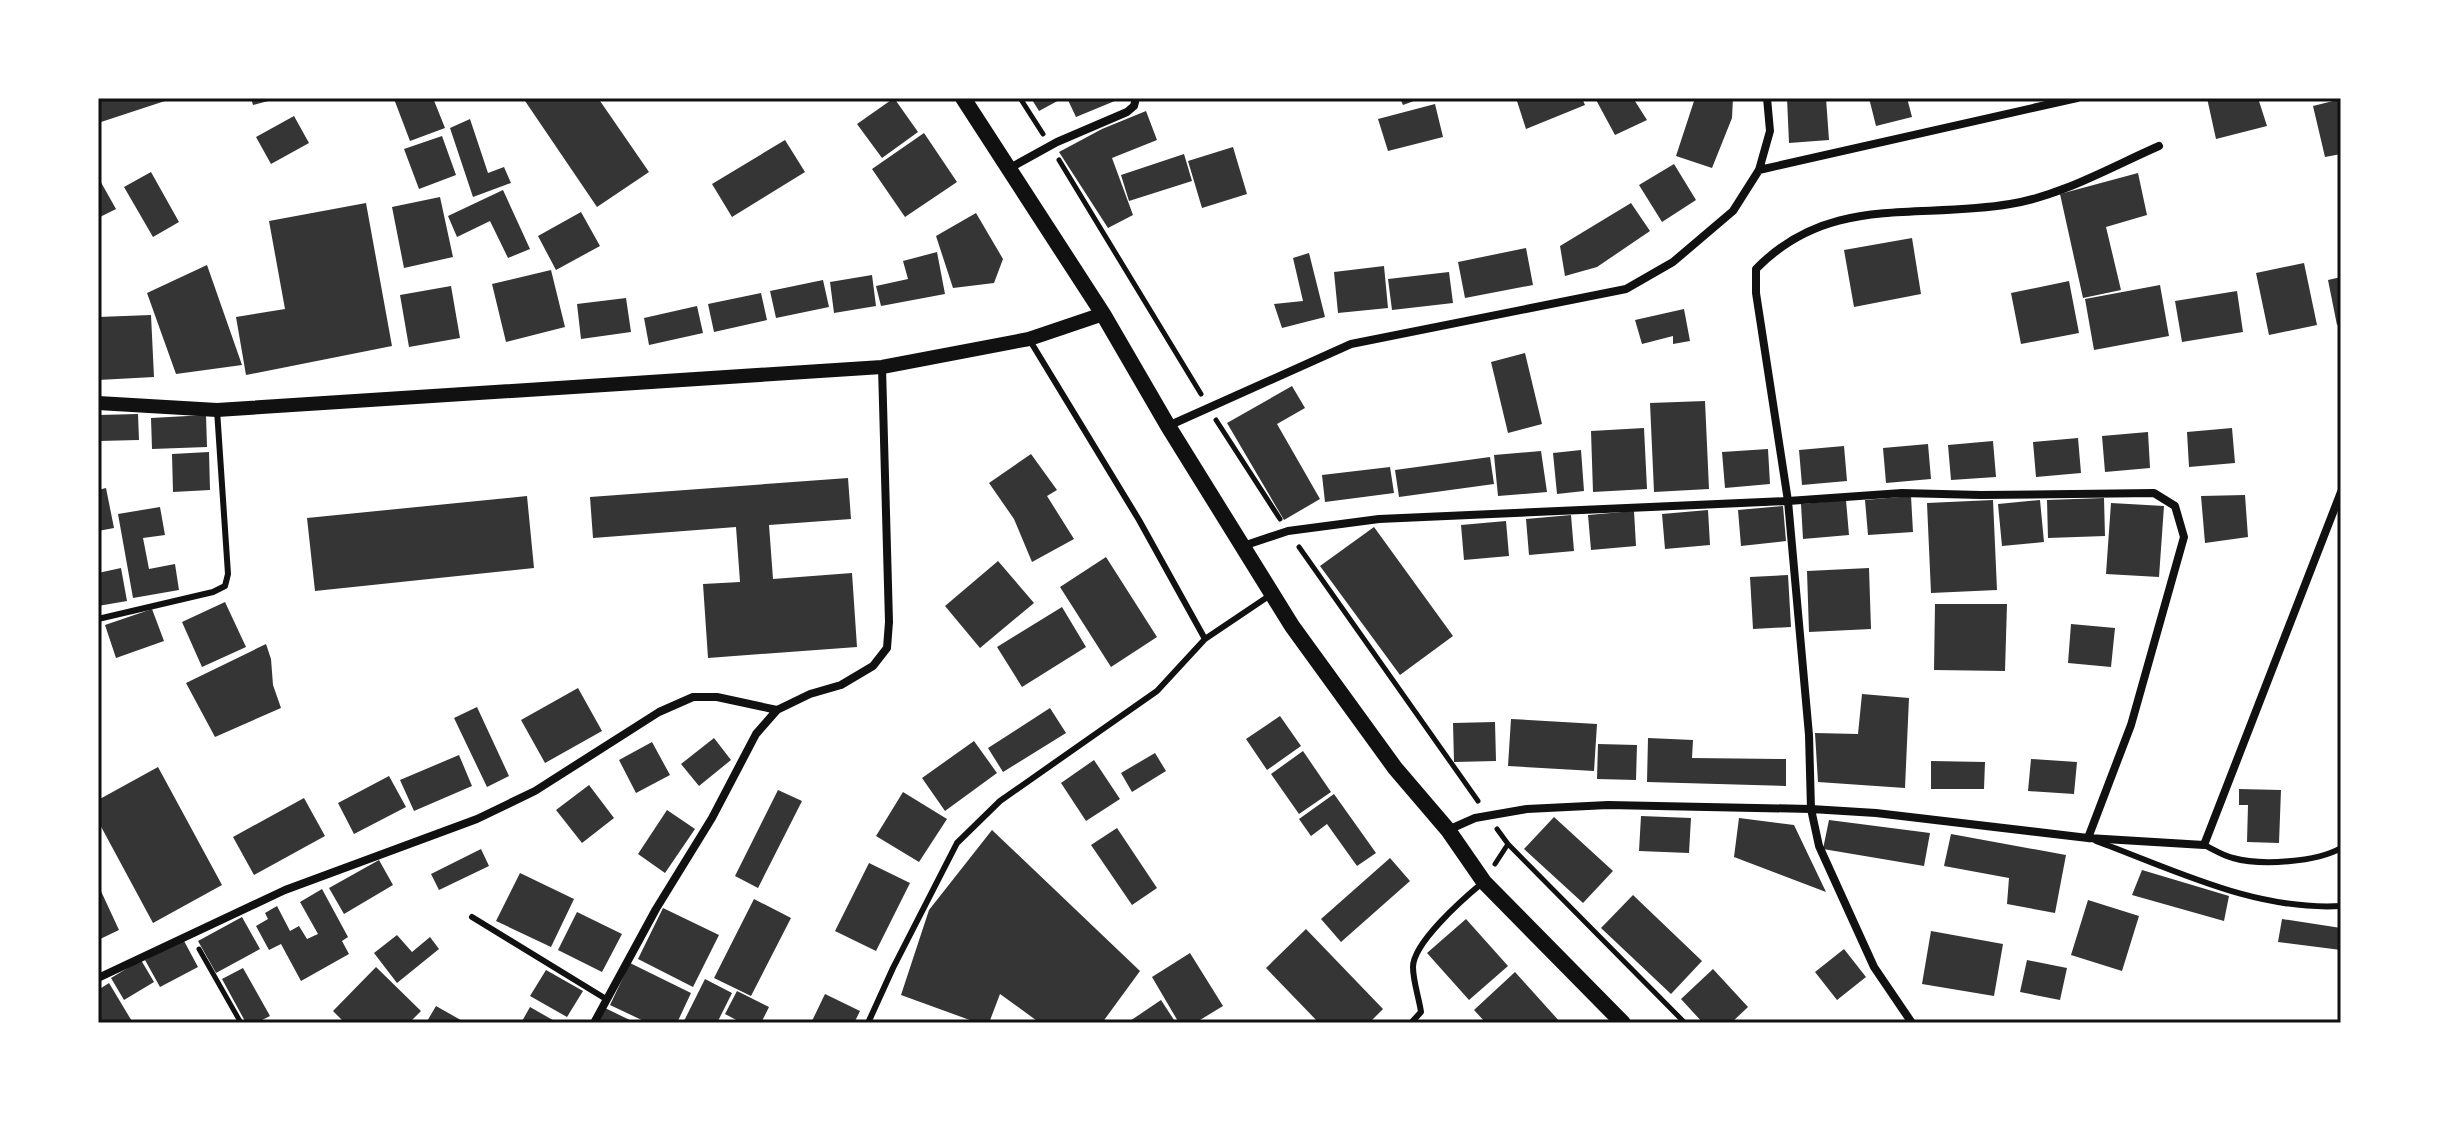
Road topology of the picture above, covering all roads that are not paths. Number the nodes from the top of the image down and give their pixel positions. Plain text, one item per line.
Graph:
1 (963, 98) edge
2 (1136, 98) edge
3 (1767, 98) edge
4 (2077, 98) edge
5 (2159, 146) dead end
6 (1008, 169) junction
7 (1759, 170) junction
8 (1103, 314) junction
9 (1029, 339) junction
10 (882, 367) junction
11 (98, 403) edge
12 (217, 410) junction
13 (1168, 426) junction
14 (2341, 492) edge
15 (1788, 501) junction
16 (1243, 546) junction
17 (1272, 594) junction
18 (98, 619) edge
19 (1205, 639) junction
20 (777, 710) junction
21 (1811, 809) junction
22 (1448, 830) junction
23 (2088, 838) junction
24 (2204, 845) junction
25 (2341, 848) edge
26 (1484, 882) junction
27 (2341, 906) edge
28 (472, 917) dead end
29 (98, 978) edge
30 (606, 999) junction
31 (594, 1023) edge
32 (868, 1023) edge
33 (1411, 1023) edge
34 (1623, 1023) edge
35 (1912, 1023) edge

1 - 6 main road
2 - 6 street
3 - 7 street
4 - 7 street
5 - 15 street
6 - 8 main road
7 - 13 street
8 - 9 street
8 - 13 main road
9 - 10 street
9 - 19 lane
10 - 12 street
10 - 20 street
11 - 12 street
12 - 18 lane
13 - 16 main road
14 - 24 street
15 - 16 street
15 - 21 street
15 - 23 street
16 - 17 main road
17 - 19 lane
17 - 22 main road
19 - 32 lane
20 - 29 street
20 - 30 street
21 - 22 street
21 - 23 street
21 - 35 street
22 - 26 main road
23 - 24 street
23 - 27 lane
24 - 25 lane
26 - 33 lane
26 - 34 main road
28 - 30 lane
30 - 31 street

